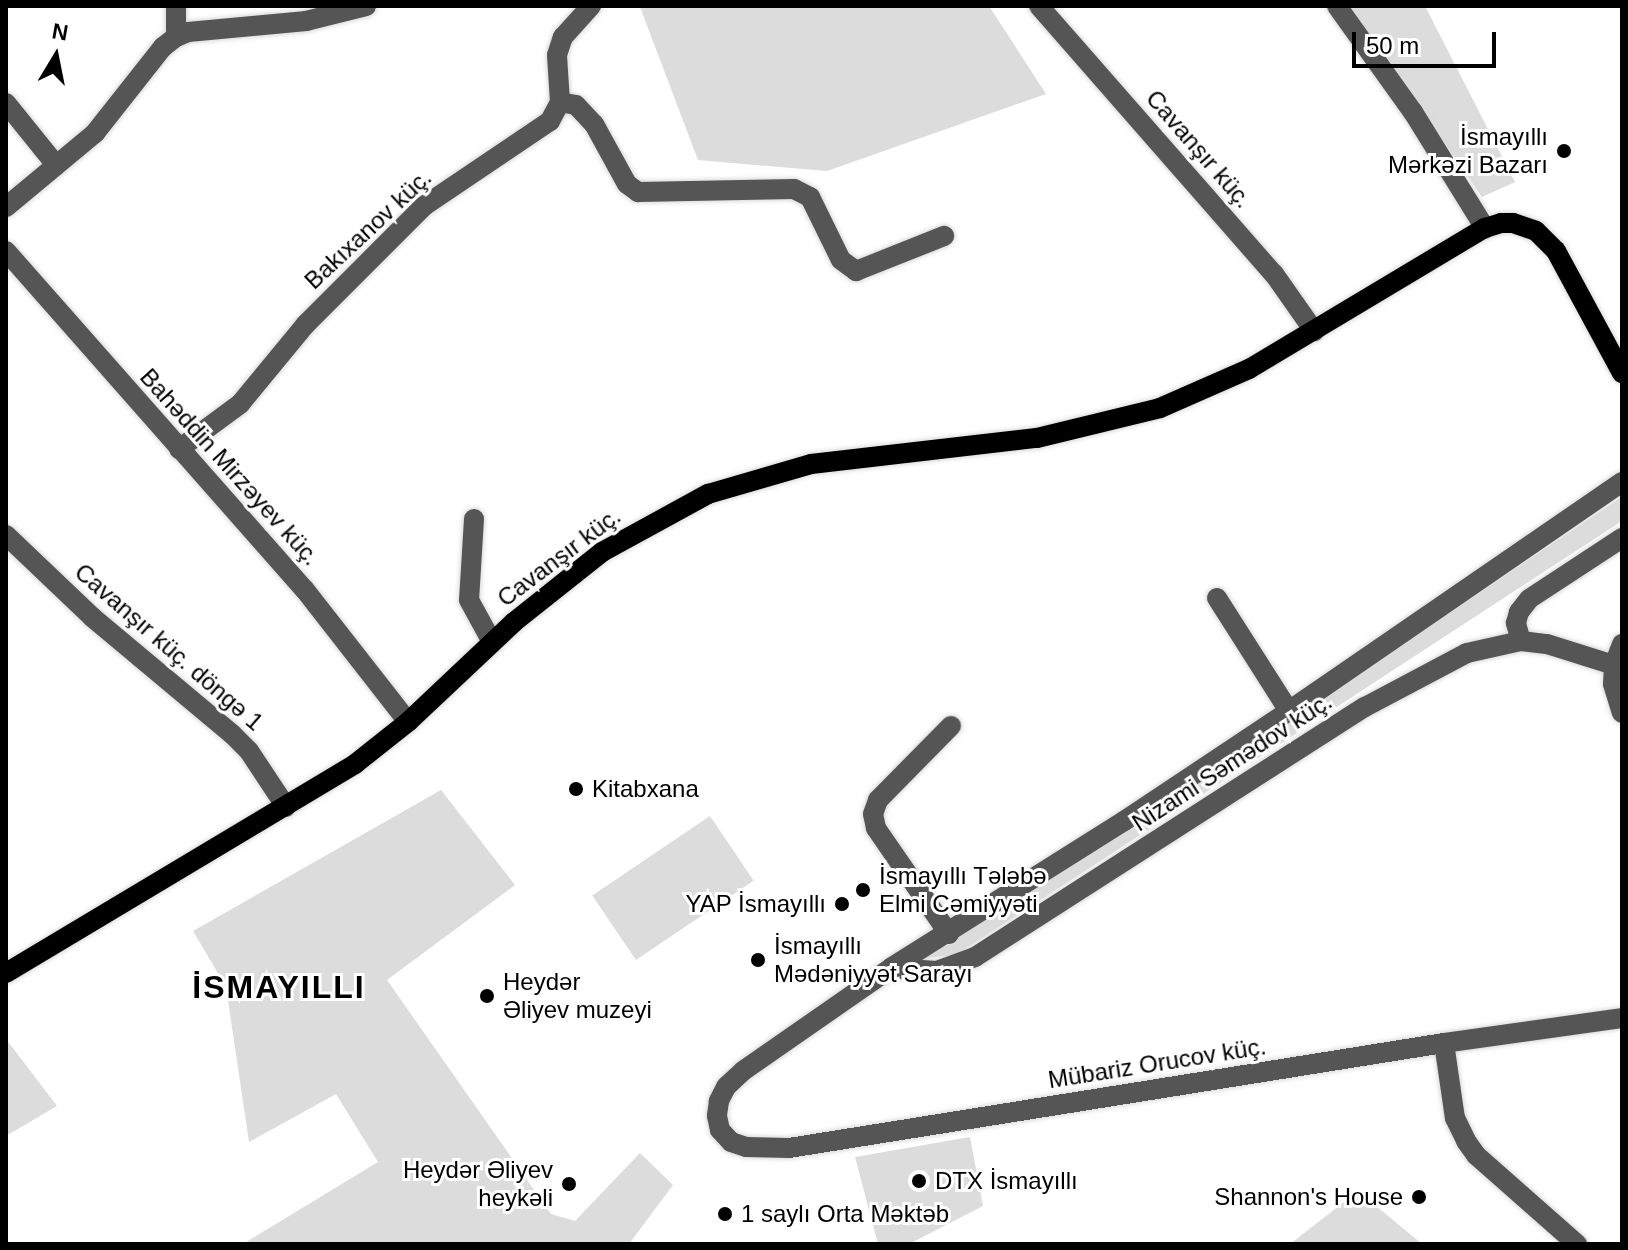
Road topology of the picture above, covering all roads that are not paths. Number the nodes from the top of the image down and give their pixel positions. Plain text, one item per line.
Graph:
1 (176, 6) edge
2 (366, 6) edge
3 (591, 6) edge
4 (1039, 6) edge
5 (1337, 6) edge
6 (176, 37) junction
7 (560, 102) junction
8 (6, 103) edge
9 (56, 165) junction
10 (6, 207) edge
11 (1485, 228) junction
12 (944, 236) dead end
13 (6, 251) edge
14 (1314, 331) junction
15 (1622, 373) edge
16 (179, 449) junction
17 (1622, 482) edge
18 (474, 519) dead end
19 (6, 535) edge
20 (1622, 538) edge
21 (1217, 598) dead end
22 (1521, 641) junction
23 (492, 642) junction
24 (1622, 644) edge
25 (1614, 665) junction
26 (1289, 711) junction
27 (1622, 713) edge
28 (408, 722) junction
29 (951, 726) dead end
30 (286, 807) junction
31 (949, 934) junction
32 (891, 968) junction
33 (6, 973) edge
34 (1622, 1018) edge
35 (1444, 1043) junction
36 (1577, 1244) edge

1 - 6 street
2 - 6 street
3 - 7 street
4 - 14 street, Cavanşır küç.
5 - 11 street
6 - 9 street
7 - 12 street
7 - 16 street, Bakıxanov küç.
8 - 9 street
9 - 10 street
11 - 14 main road, Cavanşır küç.
11 - 15 main road, Cavanşır küç.
13 - 16 street, Bahəddin Mirzəyev küç.
14 - 23 main road, Cavanşır küç.
16 - 28 street, Bahəddin Mirzəyev küç.
17 - 26 street
18 - 23 street
19 - 30 street, Cavanşır küç. döngə 1
20 - 22 street
21 - 26 street
22 - 25 street, Nizami Səmədov küç.
22 - 32 street, Nizami Səmədov küç.
23 - 28 main road, Cavanşır küç.
24 - 25 street
25 - 27 street
26 - 31 street
28 - 30 main road, Cavanşır küç.
29 - 31 street
30 - 33 main road, Cavanşır küç.
31 - 32 street
32 - 35 street, Mübariz Orucov küç.
34 - 35 street, Mübariz Orucov küç.
35 - 36 street

